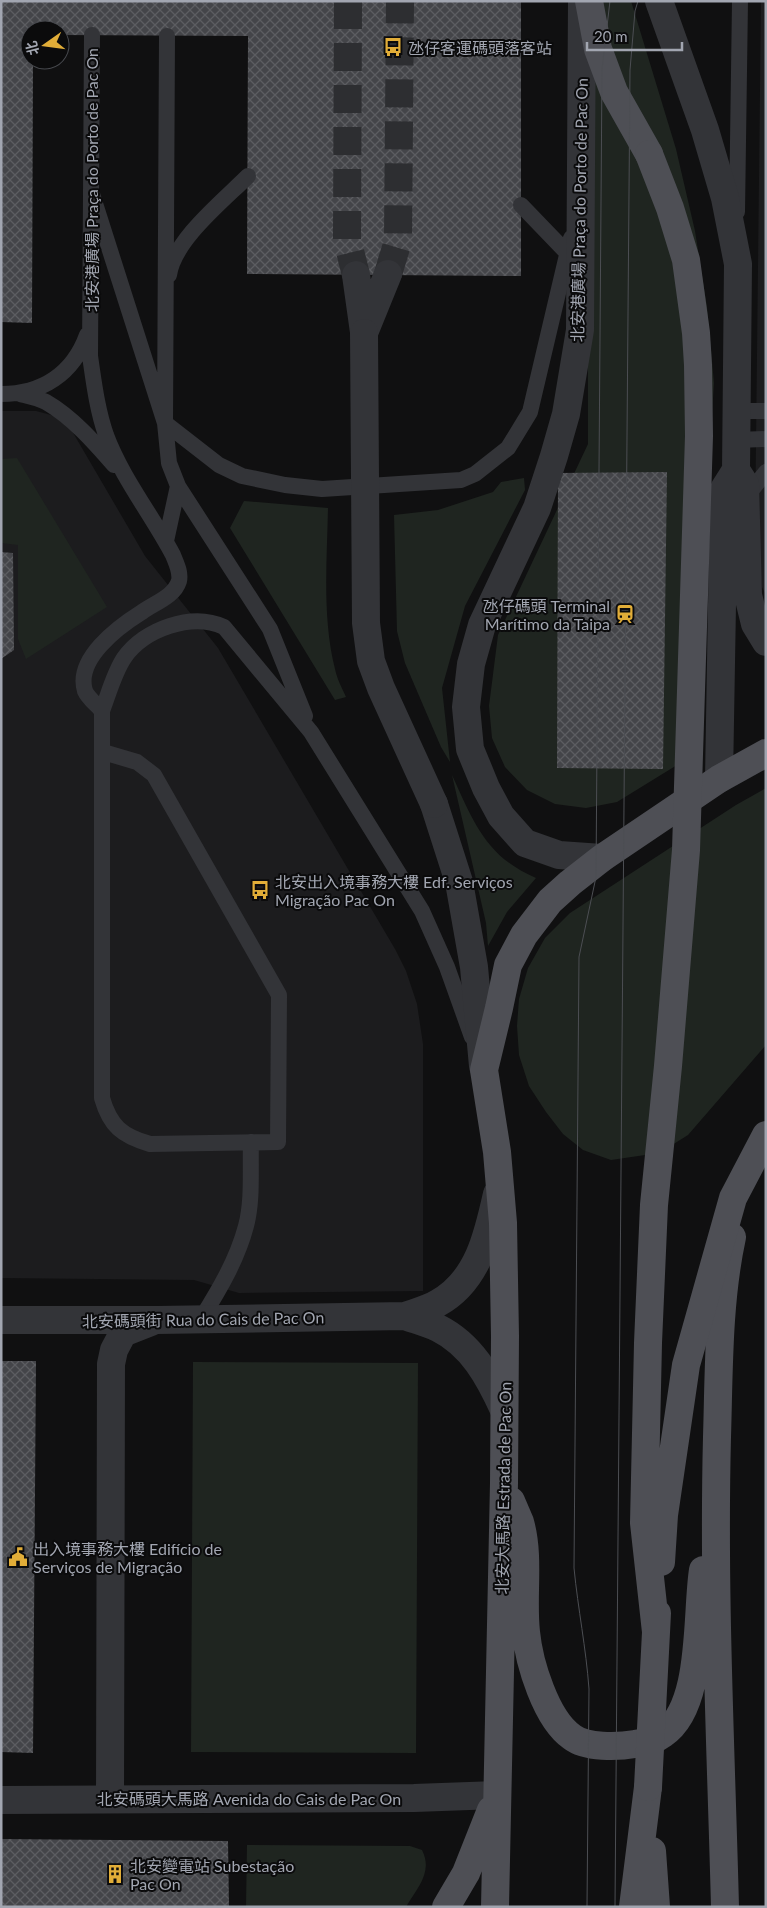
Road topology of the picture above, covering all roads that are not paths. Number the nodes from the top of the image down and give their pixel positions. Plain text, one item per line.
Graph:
1 (582, 1) edge
2 (589, 1) edge
3 (659, 1) edge
4 (740, 1) edge
5 (92, 35) dead end
6 (166, 36) dead end
7 (248, 176) dead end
8 (91, 191) junction
9 (521, 205) dead end
10 (574, 260) junction
11 (738, 264) junction
12 (388, 274) tunnel mouth
13 (356, 275) tunnel mouth
14 (165, 299) junction
15 (90, 325) junction
16 (364, 333) junction
17 (1, 394) edge
18 (20, 394) junction
19 (736, 411) junction
20 (766, 412) edge
21 (165, 424) junction
22 (766, 439) edge
23 (736, 440) junction
24 (736, 470) junction
25 (766, 472) edge
26 (127, 479) junction
27 (178, 486) junction
28 (746, 497) junction
29 (166, 541) junction
30 (766, 642) edge
31 (102, 711) junction
32 (311, 732) junction
33 (103, 752) junction
34 (766, 753) edge
35 (719, 779) junction
36 (602, 858) junction
37 (484, 1070) junction
38 (766, 1125) edge
39 (766, 1135) edge
40 (251, 1142) junction
41 (500, 1184) junction
42 (405, 1316) junction
43 (1, 1320) edge
44 (157, 1320) junction
45 (201, 1320) junction
46 (504, 1410) junction
47 (504, 1483) junction
48 (715, 1509) junction
49 (656, 1632) junction
50 (648, 1787) junction
51 (497, 1795) junction
52 (110, 1798) junction
53 (1, 1800) edge
54 (446, 1907) edge
55 (495, 1907) edge
56 (633, 1907) edge
57 (656, 1907) edge
58 (725, 1907) edge

1 - 10 street, 北安港廣場 Praça do Porto de Pac On
2 - 49 main road, bridge
3 - 11 street
4 - 11 lane
5 - 8 lane, 北安港廣場 Praça do Porto de Pac On
6 - 14 lane
7 - 14 lane
8 - 15 lane, 北安港廣場 Praça do Porto de Pac On
8 - 21 lane
9 - 10 lane
10 - 21 lane
10 - 36 street, 北安港廣場 Praça do Porto de Pac On
11 - 19 street
12 - 16 street
13 - 16 street
14 - 21 lane
15 - 18 lane
15 - 26 lane, 北安港廣場 Praça do Porto de Pac On
16 - 37 street, bridge
17 - 18 lane
18 - 26 lane
19 - 20 lane
19 - 23 street
21 - 27 lane
22 - 23 lane
23 - 24 street
24 - 28 street
24 - 35 street
25 - 28 lane
26 - 29 lane
27 - 29 lane
27 - 32 lane
28 - 30 street
29 - 31 lane
31 - 32 lane
31 - 33 lane
32 - 37 lane
33 - 40 lane
33 - 40 lane
34 - 35 main road
35 - 36 main road
36 - 37 main road
37 - 41 main road, 北安大馬路 Estrada de Pac On
38 - 48 main road
39 - 49 main road, bridge
40 - 45 lane
41 - 42 street, 北安碼頭街 Rua do Cais de Pac On
41 - 46 main road, 北安大馬路 Estrada de Pac On
42 - 45 street, 北安碼頭街 Rua do Cais de Pac On
42 - 46 street, 北安碼頭街 Rua do Cais de Pac On
43 - 44 street, 北安碼頭街 Rua do Cais de Pac On
44 - 45 street, 北安碼頭街 Rua do Cais de Pac On
44 - 52 street
46 - 47 main road, 北安大馬路 Estrada de Pac On
47 - 48 main road
47 - 51 main road, 北安大馬路 Estrada de Pac On
48 - 58 main road
49 - 50 main road, bridge
50 - 56 main road
50 - 57 main road
51 - 52 street, 北安碼頭大馬路 Avenida do Cais de Pac On
51 - 54 main road
51 - 55 main road, 北安大馬路 Estrada de Pac On
52 - 53 street, 北安碼頭大馬路 Avenida do Cais de Pac On

